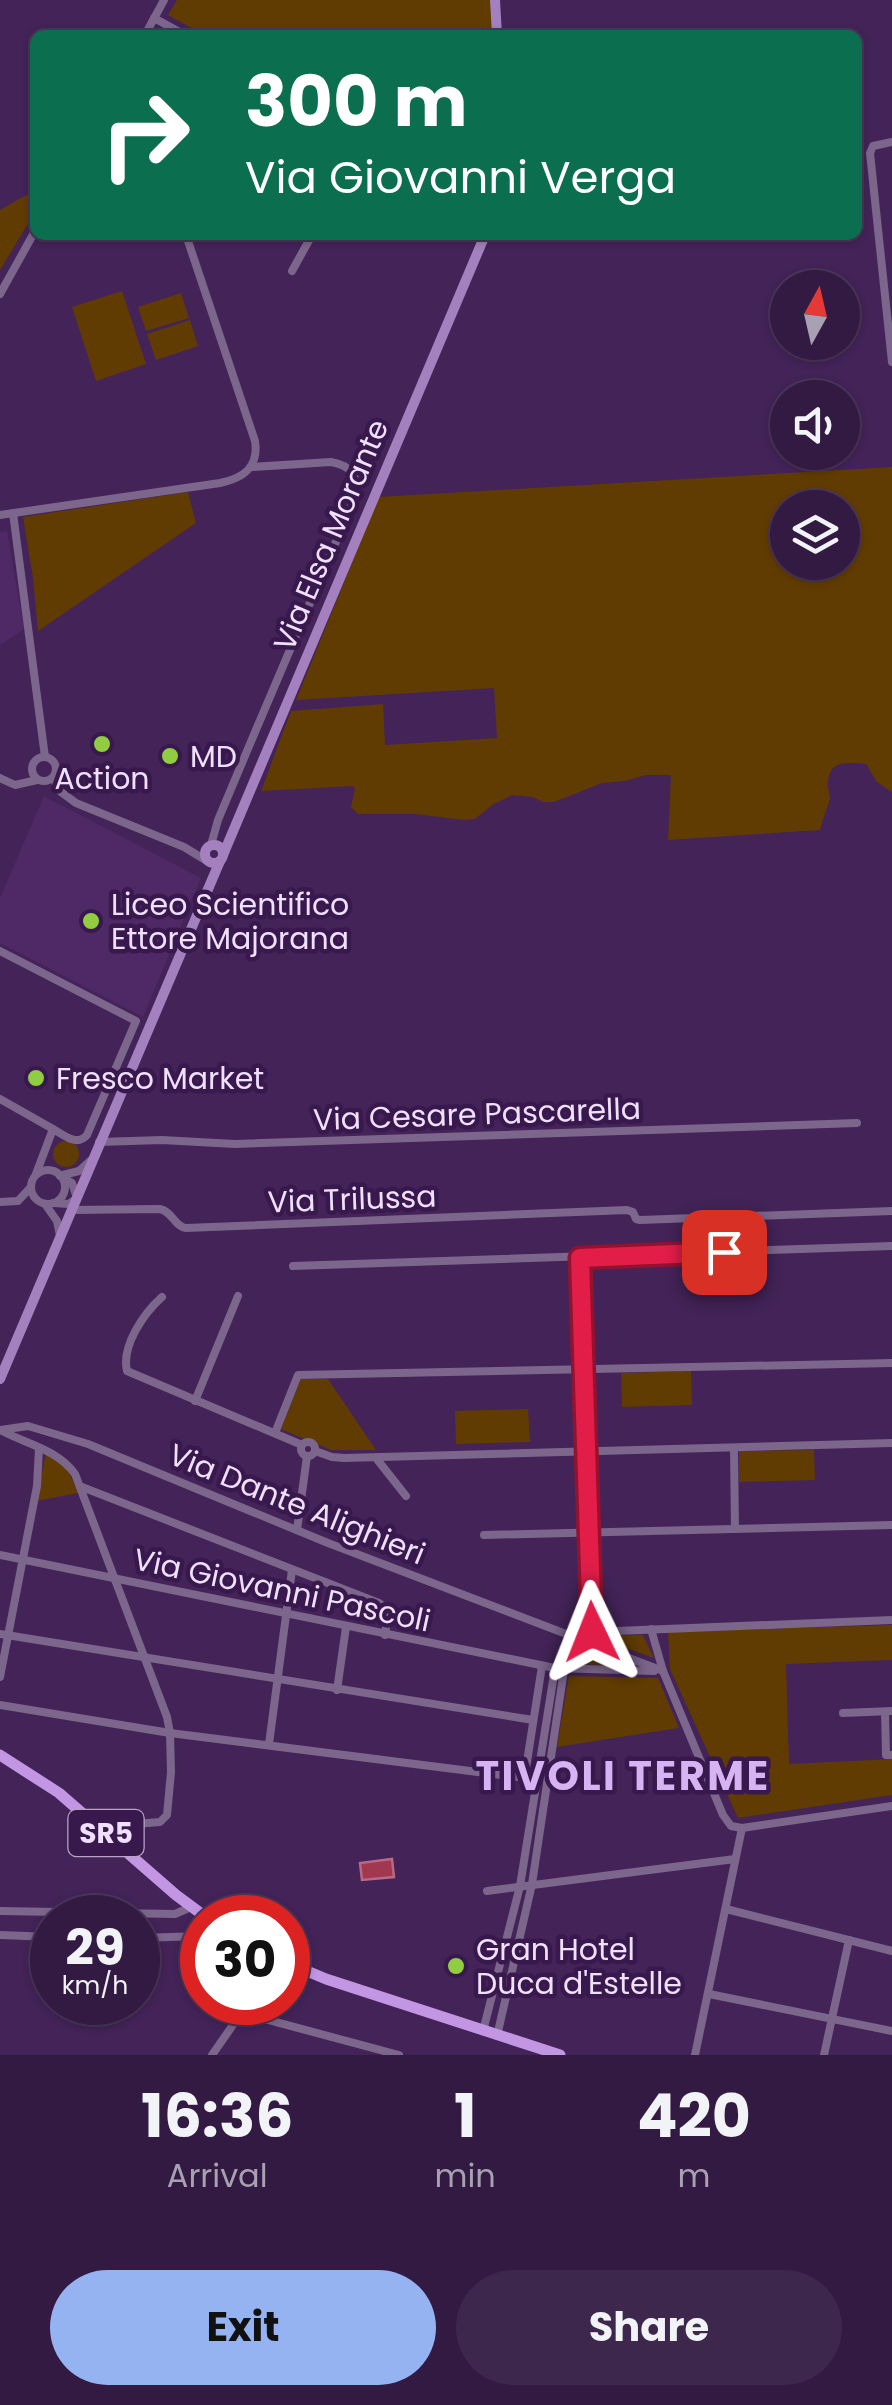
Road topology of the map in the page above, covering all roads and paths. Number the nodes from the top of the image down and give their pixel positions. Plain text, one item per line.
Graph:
1 (164, 0) edge
2 (495, 0) edge
3 (154, 18) junction
4 (148, 30) edge
5 (176, 30) edge
6 (497, 30) edge
7 (892, 142) edge
8 (30, 240) edge
9 (188, 240) edge
10 (309, 240) edge
11 (483, 240) edge
12 (292, 271) dead end
13 (0, 294) edge
14 (892, 362) edge
15 (252, 467) junction
16 (13, 513) junction
17 (0, 515) edge
18 (45, 757) junction
19 (0, 778) edge
20 (53, 778) junction
21 (37, 780) junction
22 (184, 846) junction
23 (210, 846) junction
24 (222, 858) junction
25 (207, 860) junction
26 (0, 951) edge
27 (0, 1099) edge
28 (857, 1123) dead end
29 (53, 1130) junction
30 (99, 1142) junction
31 (43, 1154) junction
32 (93, 1158) junction
33 (36, 1174) junction
34 (58, 1174) junction
35 (30, 1187) junction
36 (0, 1202) edge
37 (49, 1204) junction
38 (75, 1204) junction
39 (892, 1211) edge
40 (60, 1237) junction
41 (892, 1246) edge
42 (580, 1258) junction
43 (293, 1266) dead end
44 (238, 1296) dead end
45 (162, 1297) dead end
46 (892, 1362) edge
47 (584, 1369) junction
48 (0, 1379) edge
49 (195, 1401) junction
50 (0, 1430) edge
51 (275, 1434) junction
52 (892, 1443) edge
53 (39, 1448) junction
54 (734, 1448) junction
55 (585, 1451) junction
56 (311, 1454) junction
57 (376, 1458) junction
58 (81, 1486) junction
59 (406, 1496) dead end
60 (892, 1525) edge
61 (735, 1529) junction
62 (297, 1530) junction
63 (589, 1533) junction
64 (484, 1535) dead end
65 (0, 1555) edge
66 (23, 1559) junction
67 (292, 1570) junction
68 (115, 1578) junction
69 (286, 1614) junction
70 (892, 1620) edge
71 (346, 1627) junction
72 (651, 1629) junction
73 (592, 1632) junction
74 (4, 1635) edge
75 (385, 1635) junction
76 (576, 1638) junction
77 (144, 1657) junction
78 (542, 1666) junction
79 (559, 1669) junction
80 (663, 1672) junction
81 (0, 1678) edge
82 (278, 1680) junction
83 (337, 1690) junction
84 (0, 1705) edge
85 (888, 1711) edge
86 (843, 1713) dead end
87 (534, 1720) junction
88 (170, 1733) junction
89 (269, 1744) junction
90 (0, 1755) edge
91 (892, 1755) edge
92 (892, 1806) edge
93 (723, 1815) junction
94 (742, 1828) junction
95 (109, 1836) junction
96 (736, 1848) junction
97 (735, 1859) junction
98 (532, 1884) junction
99 (520, 1886) junction
100 (487, 1891) dead end
101 (180, 1897) edge
102 (726, 1909) junction
103 (0, 1911) edge
104 (180, 1912) edge
105 (175, 1914) junction
106 (0, 1936) edge
107 (30, 1937) edge
108 (180, 1937) edge
109 (160, 1938) edge
110 (170, 1938) junction
111 (849, 1940) junction
112 (892, 1951) edge
113 (310, 1972) edge
114 (709, 1994) junction
115 (831, 2018) junction
116 (233, 2025) edge
117 (290, 2025) edge
118 (483, 2031) junction
119 (892, 2031) edge
120 (497, 2036) junction
121 (546, 2053) edge
122 (212, 2055) edge
123 (400, 2055) edge
124 (560, 2055) edge
125 (694, 2055) edge
126 (824, 2055) edge

1 - 3 street
2 - 6 street
3 - 4 street
3 - 5 street
7 - 14 street
8 - 13 street
9 - 15 street
10 - 12 street
11 - 24 street, Via Elsa Morante
15 - 16 street
15 - 23 street
16 - 17 street
16 - 18 street
18 - 20 street
18 - 21 street
19 - 21 street
20 - 21 street
20 - 22 street
22 - 23 street
22 - 25 street
23 - 24 street
23 - 25 street
24 - 25 street
24 - 30 street, Via Elsa Morante
26 - 29 street
27 - 29 street
28 - 30 street, Via Cesare Pascarella
29 - 31 street
30 - 32 street, Via Elsa Morante
31 - 33 street
31 - 34 street
32 - 34 street
32 - 38 street, Via Elsa Morante
33 - 34 street
33 - 35 street
34 - 37 street
34 - 38 street
35 - 36 street
35 - 37 street
37 - 38 street, Via Trilussa
37 - 40 street
38 - 39 street, Via Trilussa
38 - 40 street, Via Elsa Morante
40 - 48 street, Via Elsa Morante
41 - 42 street
42 - 43 street
42 - 47 street
44 - 49 street
45 - 49 street
46 - 47 street
47 - 51 street
47 - 55 street
49 - 51 street
50 - 53 street
50 - 62 street, Via Dante Alighieri
51 - 56 street
52 - 54 street
53 - 58 street
53 - 66 street
54 - 55 street
54 - 61 street
55 - 57 street
55 - 63 street
56 - 57 street
56 - 62 street
57 - 59 street
58 - 67 street
58 - 68 street
60 - 61 street
61 - 63 street
62 - 76 street, Via Dante Alighieri
63 - 64 street
63 - 73 street
65 - 66 street, Via Giovanni Pascoli
66 - 68 street, Via Giovanni Pascoli
66 - 74 street
67 - 69 street
67 - 75 street
68 - 69 street, Via Giovanni Pascoli
68 - 77 street
69 - 71 street, Via Giovanni Pascoli
69 - 82 street
70 - 72 street
71 - 75 street, Via Giovanni Pascoli
71 - 83 street
72 - 73 street
72 - 80 street
73 - 76 street
74 - 77 street
74 - 81 street
75 - 78 street, Via Giovanni Pascoli
76 - 79 street
76 - 80 street, Via Dante Alighieri
77 - 82 street
77 - 88 street
78 - 79 street, Via Giovanni Pascoli
78 - 87 street
79 - 80 street, Via Giovanni Pascoli
79 - 98 street
79 - 99 street
80 - 93 street
82 - 83 street
82 - 89 street
83 - 87 street
84 - 88 street
85 - 86 street
85 - 91 street
87 - 89 street
88 - 89 street
88 - 95 street
90 - 95 main road, SR5
92 - 94 street
93 - 94 street
93 - 96 street
94 - 96 street
95 - 101 main road, SR5
96 - 97 street
97 - 98 street
97 - 102 street
98 - 99 street
98 - 120 street
99 - 100 street
99 - 118 street
102 - 111 street
102 - 114 street
103 - 105 street
104 - 105 street
105 - 110 street
106 - 107 street
108 - 110 street
109 - 110 street
111 - 112 street
111 - 115 street
113 - 118 main road
114 - 115 street
114 - 125 street
115 - 119 street
115 - 126 street
116 - 122 street
117 - 123 street
118 - 120 main road
120 - 121 main road
121 - 124 main road

